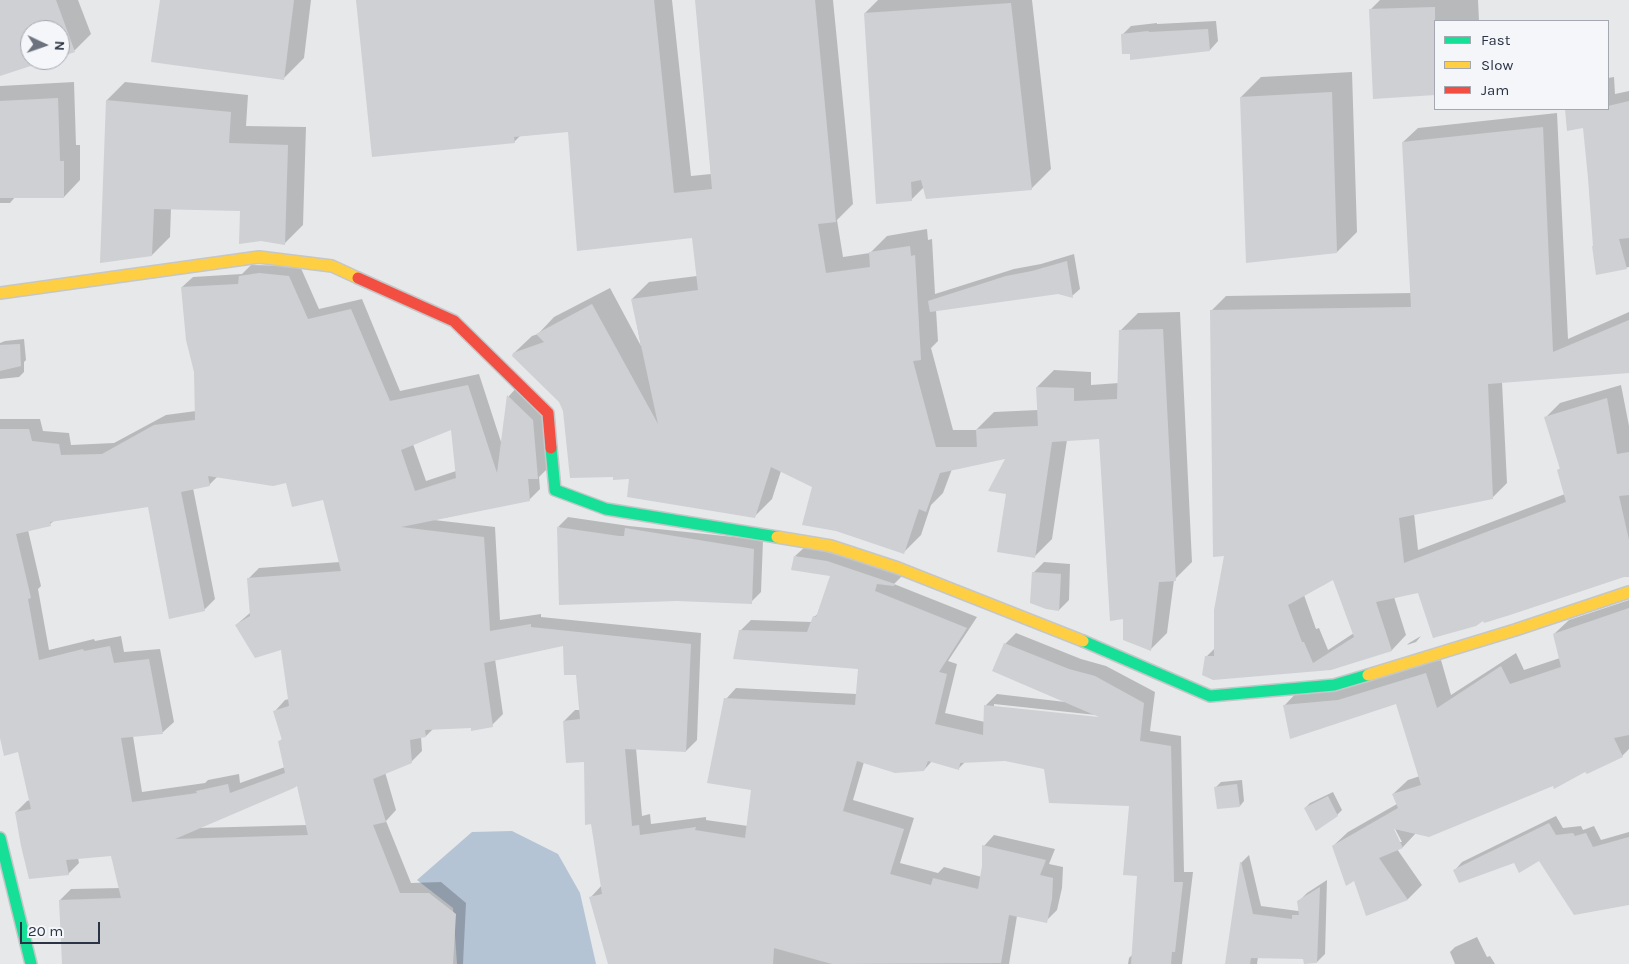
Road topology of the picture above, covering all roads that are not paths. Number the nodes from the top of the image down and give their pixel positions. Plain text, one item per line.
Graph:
1 (0, 293) edge
2 (1629, 592) edge
3 (0, 838) edge
4 (32, 964) edge

1 - 2 street
3 - 4 street

